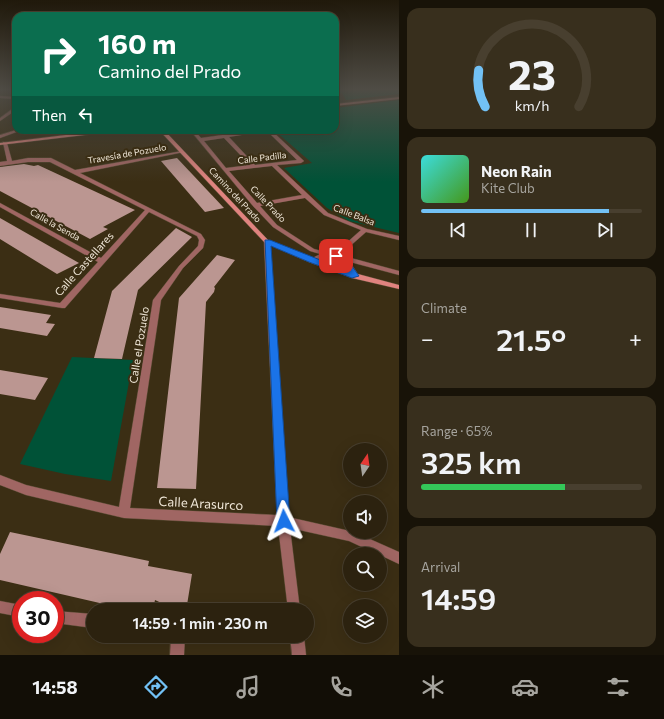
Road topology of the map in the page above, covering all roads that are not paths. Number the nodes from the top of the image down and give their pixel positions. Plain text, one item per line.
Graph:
1 (12, 133) edge
2 (86, 134) edge
3 (165, 134) edge
4 (195, 134) edge
5 (235, 134) edge
6 (271, 134) edge
7 (225, 136) junction
8 (0, 137) edge
9 (200, 140) junction
10 (3, 144) edge
11 (182, 152) junction
12 (10, 162) junction
13 (0, 164) edge
14 (274, 165) junction
15 (254, 167) junction
16 (225, 170) junction
17 (76, 172) junction
18 (306, 196) junction
19 (0, 205) edge
20 (255, 206) junction
21 (149, 209) junction
22 (365, 230) junction
23 (399, 238) edge
24 (267, 242) junction
25 (336, 256) junction
26 (101, 261) junction
27 (312, 261) junction
28 (399, 273) edge
29 (355, 276) junction
30 (399, 287) edge
31 (0, 296) edge
32 (0, 480) edge
33 (124, 513) junction
34 (284, 521) junction
35 (399, 558) edge
36 (293, 603) edge
37 (0, 606) edge
38 (12, 609) edge
39 (64, 618) edge
40 (86, 620) edge
41 (178, 643) edge
42 (298, 643) edge
43 (177, 655) edge
44 (300, 655) edge

1 - 8 street
2 - 10 main road
3 - 11 main road, Camino del Prado
4 - 9 street, Calle Prado
5 - 7 street
6 - 14 street, Calle Padilla
7 - 9 street
7 - 15 street
9 - 16 street, Calle Prado
10 - 12 street
11 - 17 street, Travesía de Pozuelo
11 - 24 main road, Camino del Prado
12 - 13 street, Calle el Pozuelo
12 - 17 street, Calle el Pozuelo
14 - 15 street, Calle Padilla
14 - 18 street, Calle Balsa
15 - 16 street, Calle Padilla
16 - 20 street, Calle Prado
17 - 21 street, Calle el Pozuelo
18 - 20 street
18 - 22 street, Calle Balsa
19 - 26 street, Calle la Senda
20 - 25 street, Calle Prado
21 - 26 street, Calle Castellares
21 - 33 street, Calle el Pozuelo
22 - 23 street, Calle Balsa
22 - 25 street
24 - 27 main road, Camino del Prado
24 - 34 street
25 - 27 street
25 - 28 street, Calle Prado
25 - 29 street
26 - 31 street, Calle Castellares
27 - 29 main road, Camino del Prado
29 - 30 main road, Camino del Prado
32 - 33 street, Calle Arasurco
33 - 34 street, Calle Arasurco
34 - 35 street, Calle Arasurco
34 - 36 street
37 - 38 street
39 - 40 street
41 - 43 street
42 - 44 street

